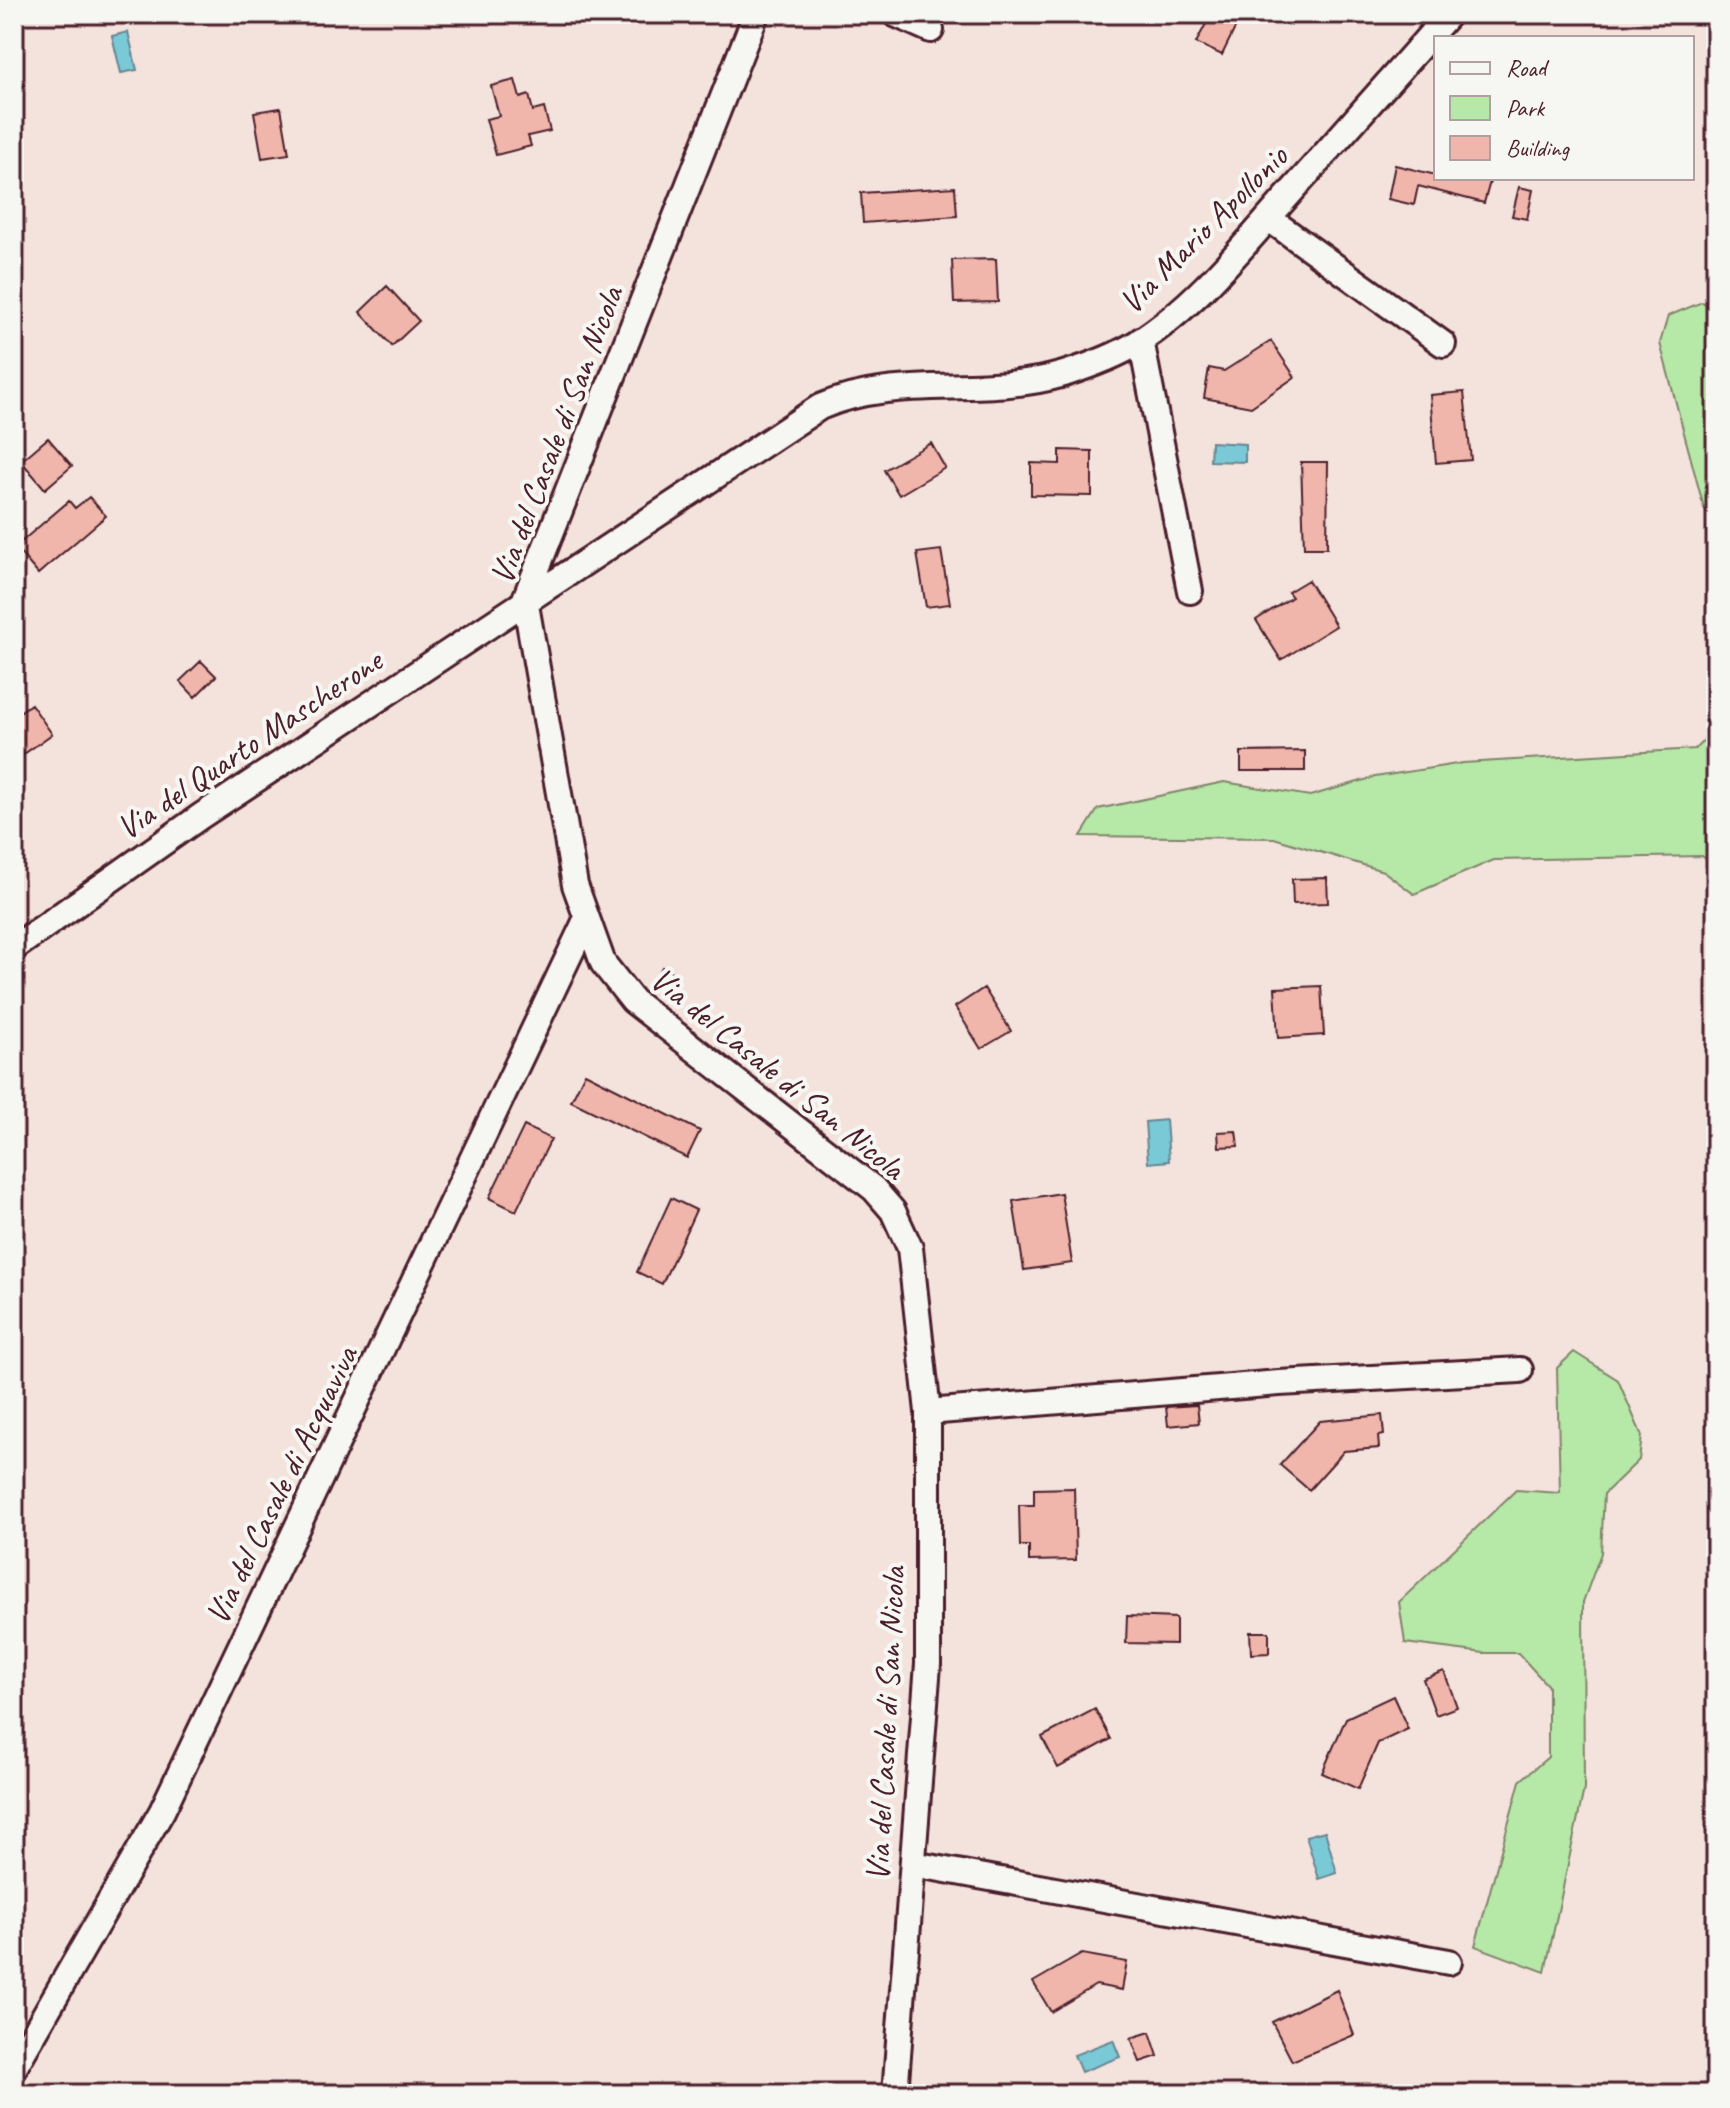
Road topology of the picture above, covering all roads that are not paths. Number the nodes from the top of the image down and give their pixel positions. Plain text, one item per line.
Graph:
1 (756, 14) edge
2 (895, 14) edge
3 (1449, 14) edge
4 (931, 30) dead end
5 (1268, 218) junction
6 (1141, 340) junction
7 (1443, 344) dead end
8 (1190, 591) dead end
9 (525, 599) junction
10 (586, 920) junction
11 (14, 948) edge
12 (1520, 1370) dead end
13 (928, 1412) junction
14 (913, 1864) junction
15 (1449, 1962) dead end
16 (14, 2068) edge
17 (895, 2094) edge

1 - 9 street, Via del Casale di San Nicola
2 - 4 street
3 - 5 street, Via Mario Apollonio
5 - 6 street, Via Mario Apollonio
5 - 7 street
6 - 8 street
6 - 9 street, Via Mario Apollonio
9 - 10 street, Via del Casale di San Nicola
9 - 11 street, Via del Quarto Mascherone
10 - 13 street, Via del Casale di San Nicola
10 - 16 street, Via del Casale di Acquaviva
12 - 13 street
13 - 14 street, Via del Casale di San Nicola
14 - 15 street
14 - 17 street, Via del Casale di San Nicola

